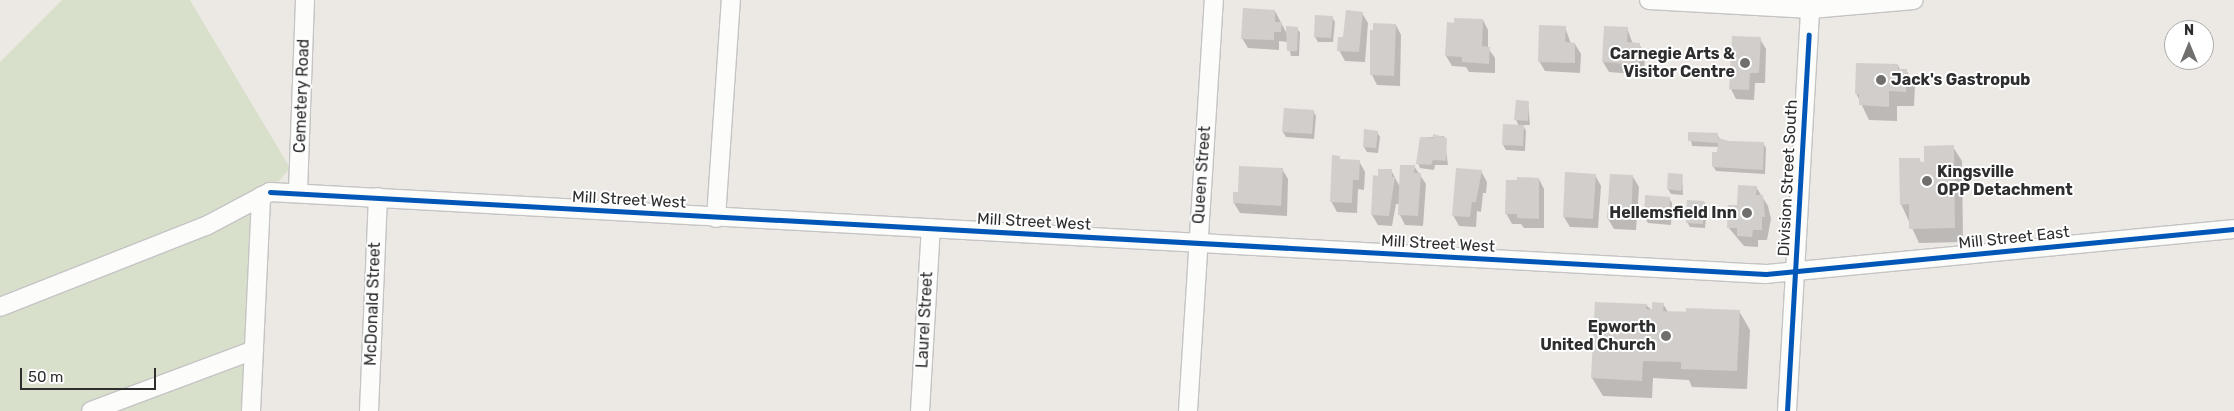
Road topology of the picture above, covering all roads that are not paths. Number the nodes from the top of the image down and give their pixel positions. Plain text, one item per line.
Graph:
1 (306, 0) edge
2 (732, 0) edge
3 (1214, 0) edge
4 (1649, 0) edge
5 (1914, 0) edge
6 (1811, 4) edge
7 (298, 191) junction
8 (266, 194) junction
9 (378, 197) junction
10 (716, 218) junction
11 (930, 228) junction
12 (2234, 229) edge
13 (1198, 244) junction
14 (1796, 271) junction
15 (0, 307) edge
16 (254, 350) junction
17 (91, 411) edge
18 (251, 411) edge
19 (369, 411) edge
20 (920, 411) edge
21 (1188, 411) edge
22 (1787, 411) edge

1 - 7 street, Cemetery Road
2 - 10 street
3 - 13 street, Queen Street
4 - 6 street
5 - 6 street
6 - 14 street, Division Street South
7 - 8 street, Mill Street West
7 - 9 street, Mill Street West
8 - 15 street
8 - 16 street
9 - 10 street, Mill Street West
9 - 19 street, McDonald Street
10 - 11 street, Mill Street West
11 - 13 street, Mill Street West
11 - 20 street, Laurel Street
12 - 14 street, Mill Street East
13 - 14 street, Mill Street West
13 - 21 street, Queen Street
14 - 22 street, Division Street South
16 - 17 street
16 - 18 street

